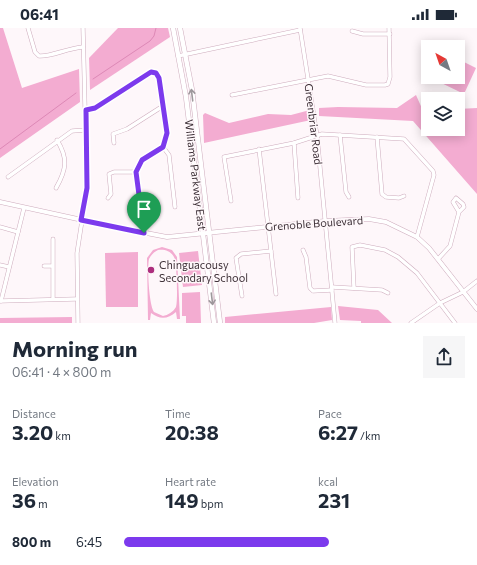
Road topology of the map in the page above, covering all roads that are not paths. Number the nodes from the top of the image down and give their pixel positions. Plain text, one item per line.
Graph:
1 (28, 28) edge
2 (83, 28) edge
3 (173, 28) edge
4 (180, 28) edge
5 (389, 28) edge
6 (300, 29) edge
7 (352, 31) dead end
8 (390, 34) junction
9 (83, 47) junction
10 (186, 53) junction
11 (178, 56) junction
12 (309, 80) junction
13 (232, 95) dead end
14 (163, 106) junction
15 (86, 110) junction
16 (86, 130) junction
17 (340, 135) junction
18 (317, 136) junction
19 (377, 137) junction
20 (57, 140) junction
21 (114, 143) dead end
22 (294, 143) junction
23 (163, 147) junction
24 (259, 149) junction
25 (136, 172) junction
26 (8, 177) dead end
27 (56, 188) dead end
28 (404, 196) dead end
29 (349, 197) dead end
30 (108, 198) dead end
31 (298, 198) dead end
32 (231, 201) dead end
33 (0, 202) edge
34 (175, 207) dead end
35 (24, 208) junction
36 (459, 212) dead end
37 (81, 220) junction
38 (325, 221) junction
39 (0, 227) edge
40 (267, 227) junction
41 (18, 232) junction
42 (209, 232) junction
43 (144, 233) junction
44 (203, 233) junction
45 (417, 237) junction
46 (53, 239) dead end
47 (303, 250) dead end
48 (271, 251) junction
49 (439, 258) junction
50 (0, 264) edge
51 (44, 266) dead end
52 (52, 266) junction
53 (9, 267) junction
54 (477, 280) edge
55 (354, 288) junction
56 (332, 289) junction
57 (463, 292) junction
58 (388, 293) dead end
59 (276, 294) dead end
60 (242, 296) dead end
61 (53, 299) junction
62 (76, 299) junction
63 (1, 301) edge
64 (440, 303) junction
65 (477, 309) edge
66 (78, 323) edge
67 (214, 323) edge
68 (220, 323) edge
69 (335, 323) edge
70 (411, 323) edge
71 (455, 323) edge

1 - 9 street
2 - 9 street
3 - 11 main road, Williams Parkway East
4 - 10 main road, Williams Parkway East
5 - 8 street
6 - 10 street
6 - 12 street, Greenbriar Road
7 - 8 street
8 - 12 street
9 - 15 street
10 - 11 street
42 -> 10 main road, Williams Parkway East
11 - 44 main road, Williams Parkway East
12 - 13 street
12 - 18 street, Greenbriar Road
14 - 15 street
14 - 21 street
14 - 23 street
15 - 16 street
16 - 20 street
16 - 37 street
17 - 18 street
17 - 19 street
17 - 29 street
18 - 22 street
18 - 38 street, Greenbriar Road
19 - 28 street
19 - 45 street
20 - 26 street
20 - 27 street
22 - 24 street
22 - 31 street
23 - 25 street
23 - 34 street
24 - 32 street
24 - 40 street
25 - 30 street
25 - 43 street
33 - 35 street, Grenoble Boulevard
35 - 37 street, Grenoble Boulevard
35 - 41 street
36 - 49 street
37 - 43 street, Grenoble Boulevard
37 - 62 street
38 - 40 street, Grenoble Boulevard
38 - 45 street, Grenoble Boulevard
38 - 56 street, Greenbriar Road
39 - 41 street
40 - 42 street, Grenoble Boulevard
40 - 48 street
41 - 53 street
42 - 44 street, Grenoble Boulevard
42 - 68 main road, Williams Parkway East
43 - 44 street, Grenoble Boulevard
44 -> 67 main road, Williams Parkway East
45 - 49 street, Grenoble Boulevard
46 - 52 street
47 - 56 street
48 - 59 street
48 - 60 street
49 - 57 street, Grenoble Boulevard
50 - 53 street
51 - 52 street
52 - 61 street
53 - 63 street
54 - 57 street
55 - 56 street
55 - 58 street
55 - 64 street
56 - 69 street, Greenbriar Road
57 - 64 street
57 - 65 street, Grenoble Boulevard
61 - 62 street
61 - 63 street
62 - 66 street
64 - 70 street
64 - 71 street

